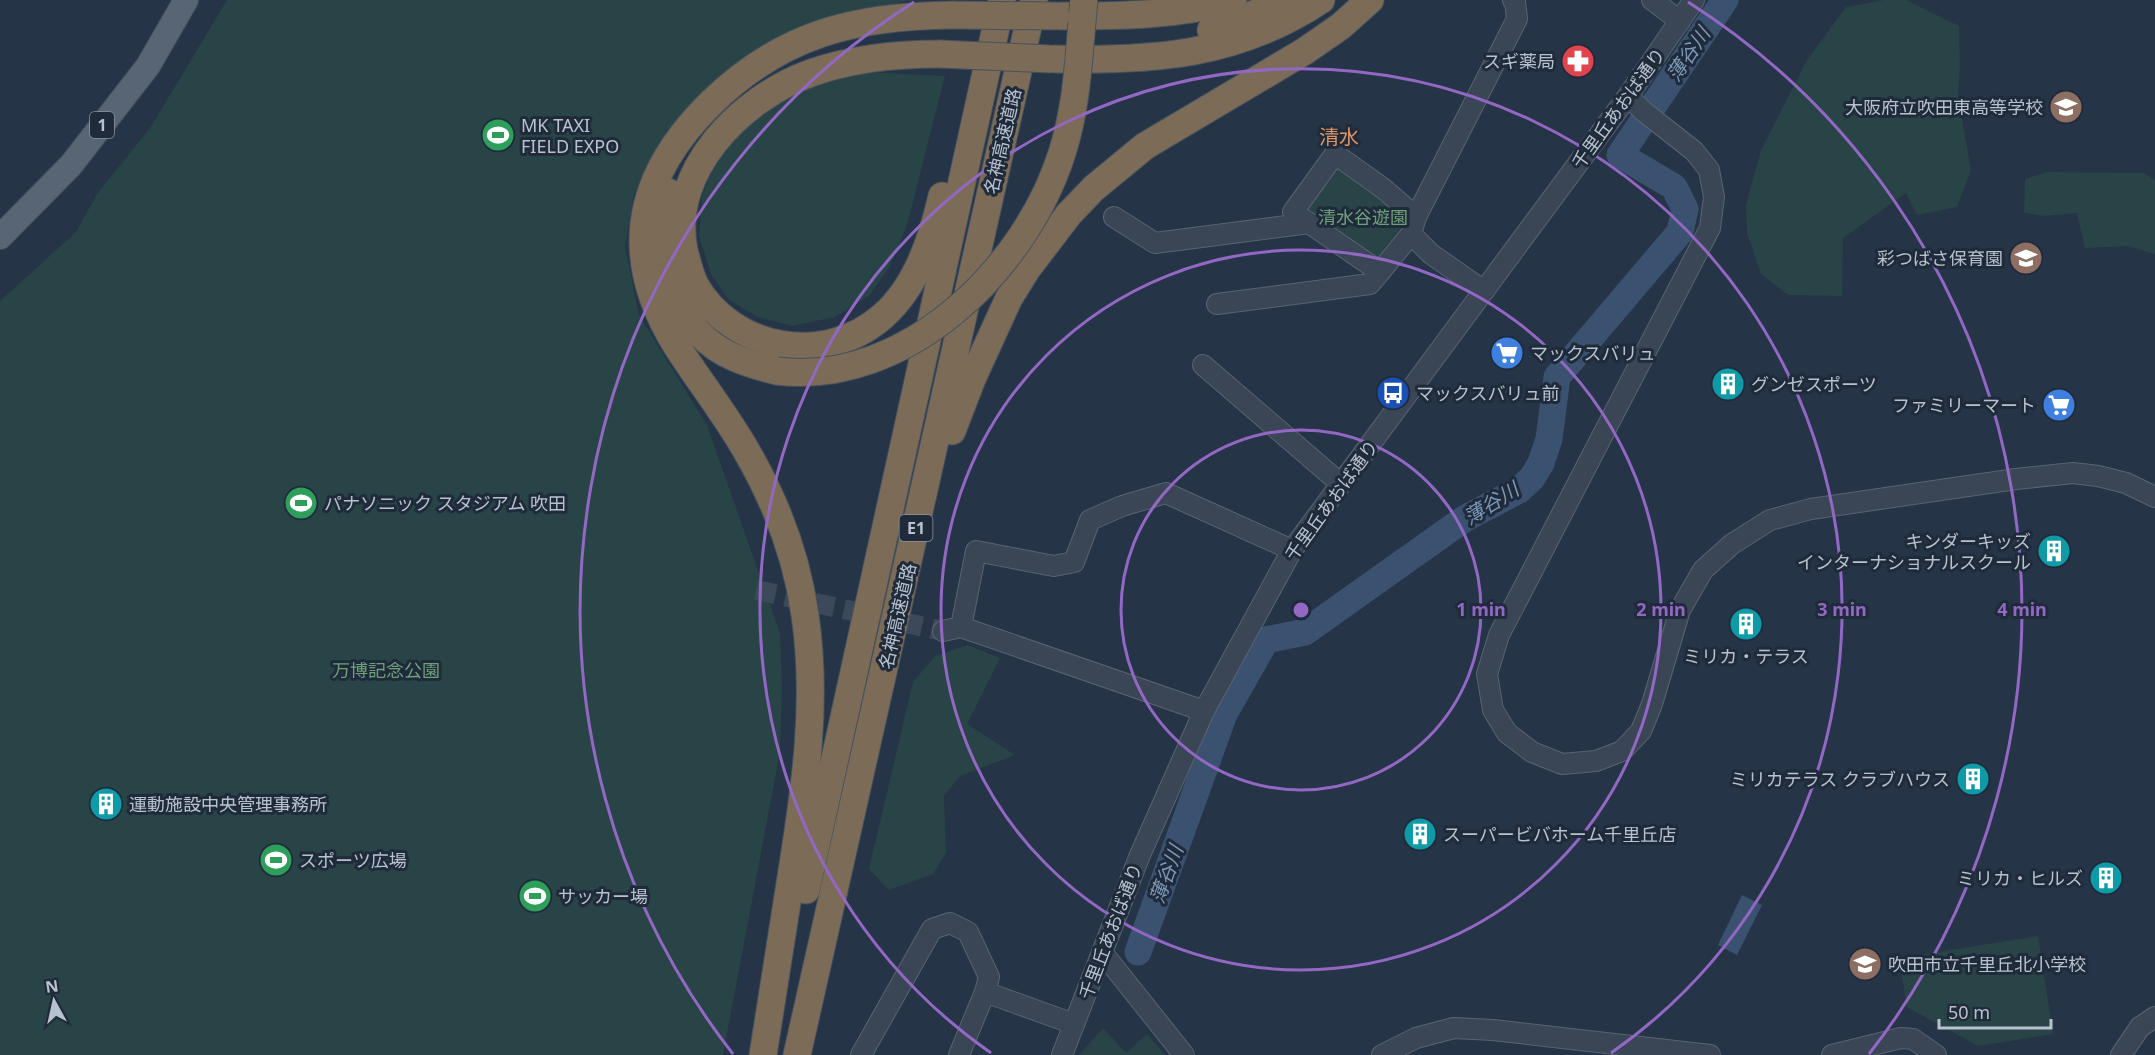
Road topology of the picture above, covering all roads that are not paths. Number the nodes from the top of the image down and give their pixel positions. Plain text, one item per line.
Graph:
1 (186, 0) edge
2 (986, 0) edge
3 (1002, 0) edge
4 (1034, 0) edge
5 (1084, 0) edge
6 (1233, 0) edge
7 (1284, 0) edge
8 (1322, 0) edge
9 (1370, 0) edge
10 (1513, 0) edge
11 (1652, 0) edge
12 (1695, 0) edge
13 (1680, 21) junction
14 (947, 35) junction
15 (1054, 39) junction
16 (811, 54) junction
17 (1628, 96) junction
18 (677, 141) junction
19 (1114, 217) dead end
20 (1309, 223) junction
21 (1414, 225) junction
22 (0, 237) edge
23 (1380, 272) junction
24 (1484, 291) junction
25 (1216, 304) dead end
26 (1203, 364) dead end
27 (1341, 484) junction
28 (2155, 497) edge
29 (1292, 550) junction
30 (1204, 711) junction
31 (856, 799) junction
32 (1102, 952) junction
33 (985, 992) junction
34 (2155, 1017) edge
35 (1074, 1024) junction
36 (763, 1055) edge
37 (769, 1055) edge
38 (797, 1055) edge
39 (861, 1055) edge
40 (959, 1055) edge
41 (1062, 1055) edge
42 (1184, 1055) edge
43 (1382, 1055) edge
44 (1710, 1055) edge
45 (1832, 1055) edge
46 (1936, 1055) edge
47 (2121, 1055) edge

1 - 22 main road, 1
2 - 14 highway
3 - 37 highway, 名神高速道路 / E1
4 - 31 highway, 名神高速道路 / E1
5 - 16 highway, bridge
6 - 15 highway
7 - 15 highway
8 - 15 highway
9 - 31 highway
10 - 21 street
11 - 13 street
12 - 13 street, 千里丘あおば通り
13 - 17 street, 千里丘あおば通り
14 - 15 highway, bridge
14 - 15 highway, bridge
14 - 16 highway
14 - 18 highway
16 - 18 highway
17 - 24 street, 千里丘あおば通り
17 - 28 street
18 - 36 highway
19 - 20 street
20 - 21 street
20 - 23 street
21 - 23 street
21 - 24 street
23 - 25 street
24 - 27 street, 千里丘あおば通り
26 - 27 street
27 - 29 street, 千里丘あおば通り
29 - 30 street, 千里丘あおば通り
29 - 30 street
30 - 32 street, 千里丘あおば通り
31 - 38 highway, 名神高速道路 / E1
32 - 35 street, 千里丘あおば通り
32 - 42 street
33 - 35 street
33 - 39 street
33 - 40 street
34 - 47 street
35 - 41 street, 千里丘あおば通り
43 - 44 street
45 - 46 street

